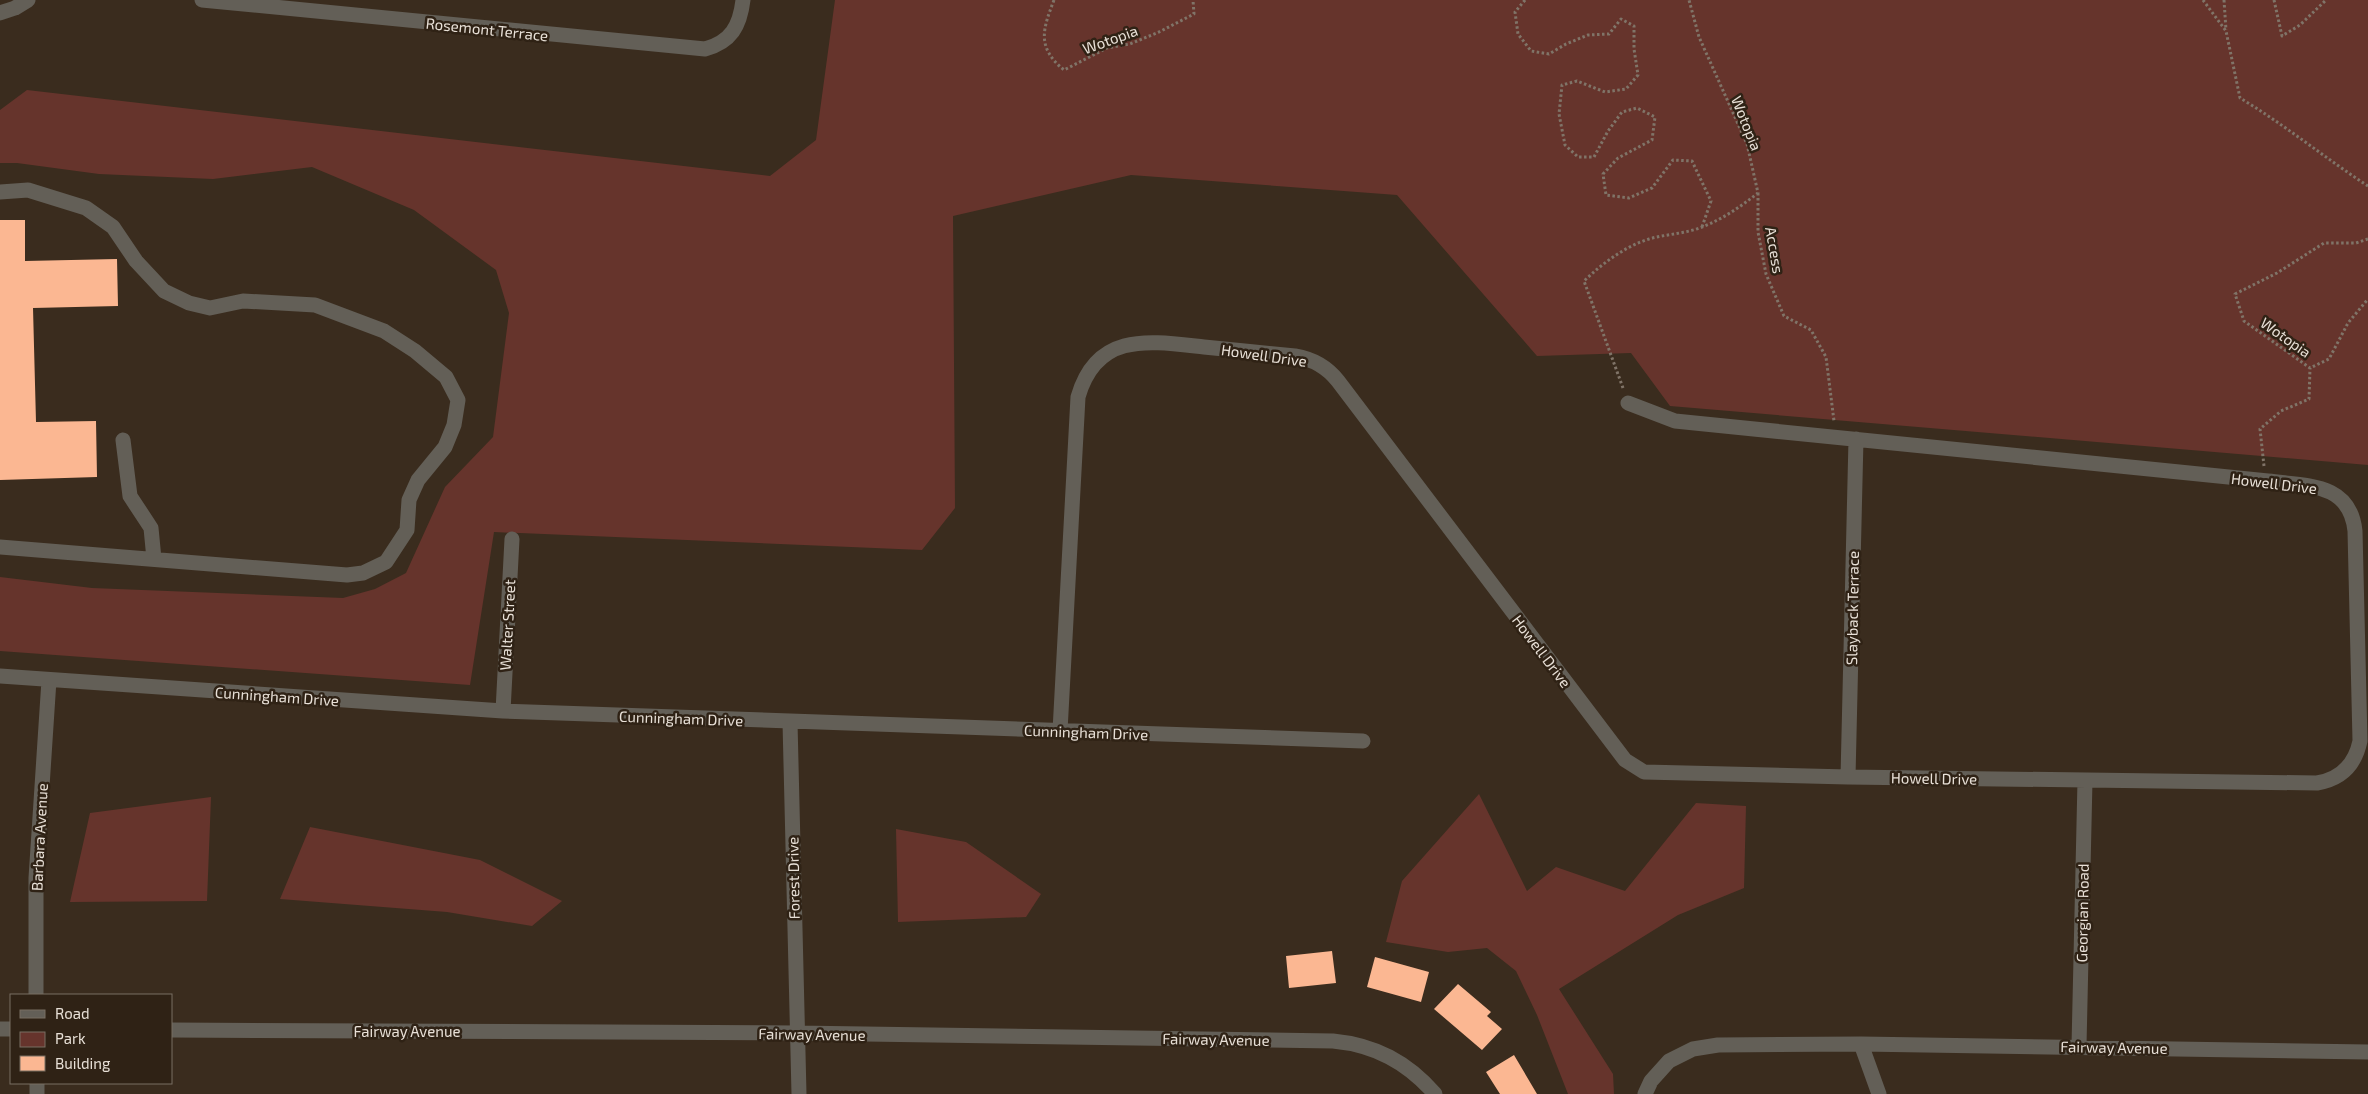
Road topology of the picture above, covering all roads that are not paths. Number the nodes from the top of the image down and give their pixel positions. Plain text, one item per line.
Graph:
1 (28, 0) edge
2 (202, 0) edge
3 (743, 0) edge
4 (325, 6) edge
5 (9, 7) edge
6 (0, 192) edge
7 (1628, 403) road end
8 (1856, 439) junction
9 (123, 440) dead end
10 (512, 539) dead end
11 (0, 547) edge
12 (154, 559) junction
13 (0, 676) edge
14 (49, 680) junction
15 (503, 711) junction
16 (790, 722) junction
17 (1060, 731) junction
18 (1363, 742) dead end
19 (1848, 778) junction
20 (2085, 780) junction
21 (36, 994) edge
22 (172, 1030) edge
23 (797, 1033) junction
24 (1860, 1044) junction
25 (2079, 1046) junction
26 (2368, 1052) edge
27 (799, 1094) edge
28 (1435, 1094) edge
29 (1644, 1094) edge
30 (1880, 1094) edge

1 - 5 street
2 - 4 street, Rosemont Terrace
3 - 4 street, Rosemont Terrace
6 - 12 street
7 - 8 street, Howell Drive
8 - 19 street, Slayback Terrace
8 - 20 street, Howell Drive
9 - 12 street
10 - 15 street, Walter Street
11 - 12 street
13 - 14 street, Cunningham Drive
14 - 15 street, Cunningham Drive
14 - 21 street, Barbara Avenue
15 - 16 street, Cunningham Drive
16 - 17 street, Cunningham Drive
16 - 23 street, Forest Drive
17 - 18 street, Cunningham Drive
17 - 19 street, Howell Drive
19 - 20 street, Howell Drive
20 - 25 street, Georgian Road
22 - 23 street, Fairway Avenue
23 - 27 street, Forest Drive
23 - 28 street, Fairway Avenue
24 - 25 street, Fairway Avenue
24 - 29 street, Fairway Avenue
24 - 30 street
25 - 26 street, Fairway Avenue

